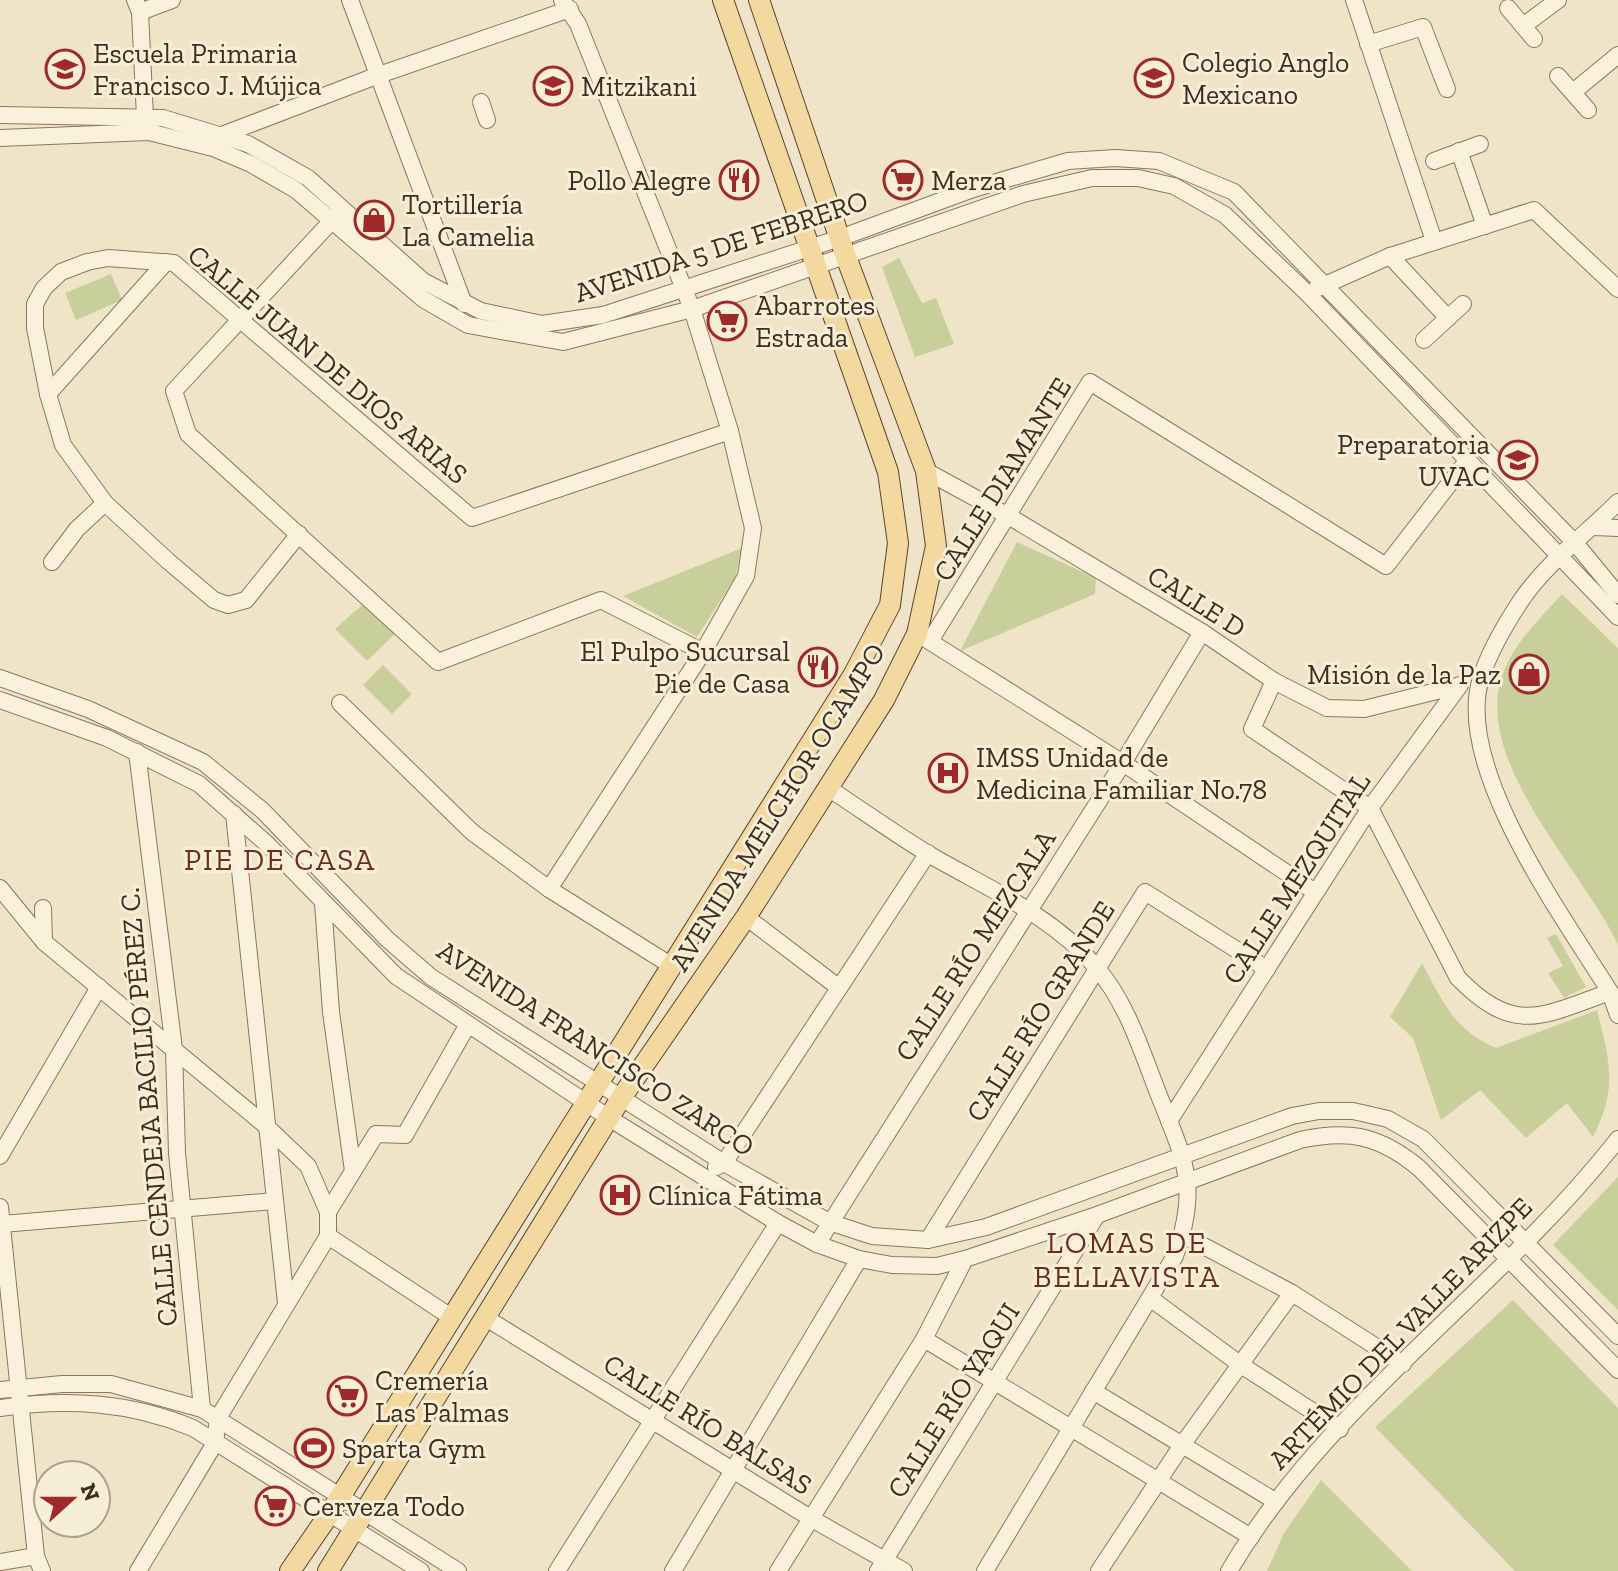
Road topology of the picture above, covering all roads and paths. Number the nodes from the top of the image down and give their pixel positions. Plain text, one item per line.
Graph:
1 (172, 0) edge
2 (350, 0) edge
3 (723, 0) edge
4 (759, 0) edge
5 (1354, 0) edge
6 (1558, 0) edge
7 (566, 4) edge
8 (137, 6) edge
9 (1508, 8) dead end
10 (1368, 44) junction
11 (1618, 55) edge
12 (376, 76) junction
13 (1558, 76) dead end
14 (1447, 89) dead end
15 (1573, 92) junction
16 (481, 102) dead end
17 (1588, 110) dead end
18 (0, 115) edge
19 (145, 117) junction
20 (487, 120) dead end
21 (222, 135) junction
22 (0, 138) edge
23 (1480, 144) dead end
24 (1459, 151) junction
25 (1434, 161) dead end
26 (338, 213) junction
27 (1485, 226) junction
28 (1434, 241) junction
29 (843, 246) junction
30 (814, 256) junction
31 (1390, 256) junction
32 (166, 262) junction
33 (685, 289) junction
34 (1315, 289) junction
35 (1618, 289) edge
36 (464, 304) junction
37 (1463, 304) dead end
38 (692, 309) junction
39 (1448, 318) junction
40 (242, 320) junction
41 (1424, 340) dead end
42 (48, 394) junction
43 (730, 431) junction
44 (1467, 461) junction
45 (926, 471) junction
46 (1618, 502) edge
47 (105, 503) junction
48 (1010, 517) junction
49 (1593, 527) junction
50 (1618, 528) edge
51 (299, 534) junction
52 (1576, 544) junction
53 (1562, 557) junction
54 (52, 562) dead end
55 (1618, 595) edge
56 (1618, 617) edge
57 (1202, 632) junction
58 (924, 638) junction
59 (703, 652) junction
60 (0, 678) edge
61 (1480, 679) junction
62 (1274, 681) junction
63 (1457, 686) junction
64 (0, 700) edge
65 (340, 703) dead end
66 (137, 752) junction
67 (1123, 763) junction
68 (828, 788) junction
69 (1370, 808) junction
70 (234, 814) junction
71 (928, 853) junction
72 (0, 888) edge
73 (549, 889) junction
74 (1315, 892) junction
75 (323, 903) junction
76 (43, 908) dead end
77 (1028, 910) junction
78 (746, 917) junction
79 (44, 942) junction
80 (672, 966) junction
81 (1098, 968) junction
82 (1267, 969) junction
83 (99, 987) junction
84 (838, 987) junction
85 (1610, 992) junction
86 (1618, 1015) edge
87 (467, 1026) junction
88 (174, 1049) junction
89 (598, 1085) junction
90 (621, 1098) junction
91 (587, 1103) junction
92 (609, 1118) junction
93 (1169, 1121) junction
94 (265, 1125) junction
95 (1618, 1139) edge
96 (0, 1156) edge
97 (1180, 1157) junction
98 (724, 1163) junction
99 (353, 1171) junction
100 (700, 1173) junction
101 (1189, 1179) junction
102 (274, 1201) junction
103 (0, 1207) edge
104 (183, 1209) junction
105 (328, 1212) junction
106 (1097, 1215) junction
107 (829, 1222) junction
108 (778, 1223) junction
109 (2, 1224) edge
110 (1183, 1235) junction
111 (328, 1236) junction
112 (928, 1240) junction
113 (1525, 1240) junction
114 (817, 1244) junction
115 (859, 1259) junction
116 (965, 1259) junction
117 (1510, 1260) junction
118 (1292, 1293) junction
119 (1150, 1298) junction
120 (286, 1303) junction
121 (451, 1317) junction
122 (486, 1318) junction
123 (1618, 1336) edge
124 (924, 1339) junction
125 (1403, 1364) junction
126 (1241, 1365) junction
127 (1618, 1370) edge
128 (994, 1383) junction
129 (18, 1387) junction
130 (0, 1390) edge
131 (1093, 1391) junction
132 (20, 1405) junction
133 (0, 1408) edge
134 (202, 1409) junction
135 (218, 1418) junction
136 (655, 1420) junction
137 (1340, 1429) junction
138 (1071, 1430) junction
139 (215, 1443) junction
140 (1182, 1445) junction
141 (736, 1469) junction
142 (1157, 1483) junction
143 (1275, 1501) junction
144 (335, 1504) junction
145 (358, 1519) junction
146 (812, 1519) junction
147 (1251, 1537) junction
148 (0, 1562) edge
149 (39, 1564) edge
150 (882, 1565) edge
151 (1101, 1570) edge
152 (138, 1571) edge
153 (290, 1571) edge
154 (328, 1571) edge
155 (421, 1571) edge
156 (458, 1571) edge
157 (557, 1571) edge
158 (673, 1571) edge
159 (778, 1571) edge
160 (904, 1571) edge
161 (985, 1571) edge
162 (1229, 1571) edge

1 - 8 street
2 - 12 street
3 - 30 main road, AVENIDA MELCHOR OCAMPO
4 - 29 main road, AVENIDA MELCHOR OCAMPO
5 - 10 street
6 - 9 street
7 - 12 street
7 - 33 street
8 - 19 street
10 - 14 street
10 - 28 street
11 - 15 street
12 - 21 street
12 - 36 street
13 - 15 street
15 - 17 street
16 - 20 street
18 - 19 street, AVENIDA 5 DE FEBRERO
19 - 21 street, AVENIDA 5 DE FEBRERO
21 - 26 street, AVENIDA 5 DE FEBRERO
22 - 26 street, AVENIDA 5 DE FEBRERO
23 - 24 street
24 - 25 street
24 - 27 street
26 - 36 street, AVENIDA 5 DE FEBRERO
26 - 38 street, AVENIDA 5 DE FEBRERO
26 - 40 street
27 - 28 street
27 - 35 street
28 - 31 street
29 - 30 street, AVENIDA 5 DE FEBRERO
29 - 34 street, AVENIDA 5 DE FEBRERO
29 - 34 street, AVENIDA 5 DE FEBRERO
29 - 45 main road, AVENIDA MELCHOR OCAMPO
30 - 33 street, AVENIDA 5 DE FEBRERO
30 - 38 street, AVENIDA 5 DE FEBRERO
30 - 80 main road, AVENIDA MELCHOR OCAMPO
31 - 34 street
31 - 39 street
32 - 40 street, CALLE JUAN DE DIOS ARIAS
32 - 42 street
32 - 42 street, CALLE JUAN DE DIOS ARIAS
33 - 36 street, AVENIDA 5 DE FEBRERO
33 - 38 street
34 - 44 street, AVENIDA 5 DE FEBRERO
34 - 52 street, AVENIDA 5 DE FEBRERO
37 - 39 street
38 - 43 street
39 - 41 street
40 - 43 street, CALLE JUAN DE DIOS ARIAS
40 - 51 street
42 - 47 street, CALLE JUAN DE DIOS ARIAS
43 - 59 street
44 - 48 street, CALLE DIAMANTE
44 - 53 street, AVENIDA 5 DE FEBRERO
45 - 48 street, CALLE D
45 - 58 main road, AVENIDA MELCHOR OCAMPO
46 - 49 street
47 - 51 street, CALLE JUAN DE DIOS ARIAS
47 - 54 street
48 - 57 street, CALLE D
48 - 58 street, CALLE DIAMANTE
49 - 50 street
49 - 52 street
51 - 59 street
52 - 53 street
52 - 55 street, AVENIDA 5 DE FEBRERO
53 - 56 street, AVENIDA 5 DE FEBRERO
53 - 61 street
57 - 62 street, CALLE D
57 - 67 street, CALLE RÍO MEZCALA
58 - 67 street
58 - 68 main road, AVENIDA MELCHOR OCAMPO
59 - 73 street
60 - 89 street, AVENIDA FRANCISCO ZARCO
61 - 63 street
61 - 85 street
62 - 63 street, CALLE D
62 - 69 street
63 - 69 street, CALLE MEZQUITAL
64 - 66 street, AVENIDA FRANCISCO ZARCO
65 - 73 street
66 - 70 street, AVENIDA FRANCISCO ZARCO
66 - 88 street, CALLE CENDEJA BACILIO PÉREZ C.
67 - 74 street
67 - 77 street, CALLE RÍO MEZCALA
68 - 71 street
68 - 78 main road, AVENIDA MELCHOR OCAMPO
69 - 74 street, CALLE MEZQUITAL
69 - 85 street
70 - 75 street, AVENIDA FRANCISCO ZARCO
70 - 94 street
71 - 77 street
71 - 84 street
72 - 79 street
73 - 80 street
74 - 82 street, CALLE MEZQUITAL
75 - 87 street, AVENIDA FRANCISCO ZARCO
75 - 99 street
76 - 79 street
77 - 81 street
77 - 107 street, CALLE RÍO MEZCALA
78 - 84 street
78 - 90 main road, AVENIDA MELCHOR OCAMPO
79 - 83 street
80 - 89 main road, AVENIDA MELCHOR OCAMPO
81 - 82 street, CALLE RÍO GRANDE
81 - 93 street
81 - 112 street, CALLE RÍO GRANDE
82 - 93 street, CALLE MEZQUITAL
83 - 88 street
83 - 96 street
84 - 98 street
85 - 86 street
87 - 91 street, AVENIDA FRANCISCO ZARCO
87 - 99 street
88 - 94 street
88 - 104 street, CALLE CENDEJA BACILIO PÉREZ C.
89 - 90 street, AVENIDA FRANCISCO ZARCO
89 - 91 main road, AVENIDA MELCHOR OCAMPO
90 - 92 main road, AVENIDA MELCHOR OCAMPO
90 - 98 street, AVENIDA FRANCISCO ZARCO
91 - 92 street, AVENIDA FRANCISCO ZARCO
91 - 121 main road, AVENIDA MELCHOR OCAMPO
92 - 100 street, AVENIDA FRANCISCO ZARCO
92 - 122 main road, AVENIDA MELCHOR OCAMPO
93 - 97 street
94 - 102 street
94 - 105 street
95 - 113 street, ARTÉMIO DEL VALLE ARIZPE
97 - 101 street
97 - 112 street, AVENIDA FRANCISCO ZARCO
97 - 113 street, AVENIDA FRANCISCO ZARCO
98 - 100 street
98 - 107 street, AVENIDA FRANCISCO ZARCO
99 - 105 street
100 - 108 street, AVENIDA FRANCISCO ZARCO
101 - 106 street, AVENIDA FRANCISCO ZARCO
101 - 110 street
101 - 117 street, AVENIDA FRANCISCO ZARCO
102 - 104 street
102 - 120 street
103 - 109 street
104 - 109 street
104 - 134 street, CALLE CENDEJA BACILIO PÉREZ C.
105 - 111 street
106 - 116 street, AVENIDA FRANCISCO ZARCO
106 - 128 street, CALLE RÍO YAQUI
107 - 112 street, AVENIDA FRANCISCO ZARCO
107 - 114 street, CALLE RÍO MEZCALA
108 - 114 street, AVENIDA FRANCISCO ZARCO
108 - 136 street
109 - 129 street
110 - 118 street
110 - 119 street
111 - 120 street
111 - 121 street
113 - 117 street, ARTÉMIO DEL VALLE ARIZPE
113 - 123 street, AVENIDA FRANCISCO ZARCO
114 - 115 street, AVENIDA FRANCISCO ZARCO
115 - 116 street, AVENIDA FRANCISCO ZARCO
115 - 141 street
116 - 124 street
117 - 125 street, ARTÉMIO DEL VALLE ARIZPE
117 - 127 street, AVENIDA FRANCISCO ZARCO
118 - 125 street
118 - 126 street
119 - 126 street
119 - 131 street
120 - 135 street
121 - 144 main road, AVENIDA MELCHOR OCAMPO
122 - 136 street, CALLE RÍO BALSAS
122 - 145 main road, AVENIDA MELCHOR OCAMPO
124 - 128 street
124 - 146 street
125 - 137 street, ARTÉMIO DEL VALLE ARIZPE
126 - 137 street
126 - 140 street
128 - 138 street
128 - 150 street, CALLE RÍO YAQUI
129 - 130 street
129 - 132 street
129 - 134 street
131 - 138 street
131 - 140 street
132 - 133 street
132 - 139 street
132 - 149 street
134 - 135 street
135 - 139 street
135 - 144 street
136 - 141 street, CALLE RÍO BALSAS
136 - 157 street
137 - 143 street, ARTÉMIO DEL VALLE ARIZPE
138 - 142 street
138 - 161 street
139 - 144 street
139 - 152 street
140 - 142 street
140 - 143 street
141 - 146 street, CALLE RÍO BALSAS
141 - 158 street
142 - 147 street
142 - 151 street
143 - 147 street, ARTÉMIO DEL VALLE ARIZPE
144 - 145 street
144 - 153 main road, AVENIDA MELCHOR OCAMPO
145 - 154 main road, AVENIDA MELCHOR OCAMPO
145 - 155 street
145 - 156 street
146 - 150 street, CALLE RÍO BALSAS
146 - 159 street
147 - 162 street, ARTÉMIO DEL VALLE ARIZPE
148 - 149 street
150 - 160 street, CALLE RÍO BALSAS

